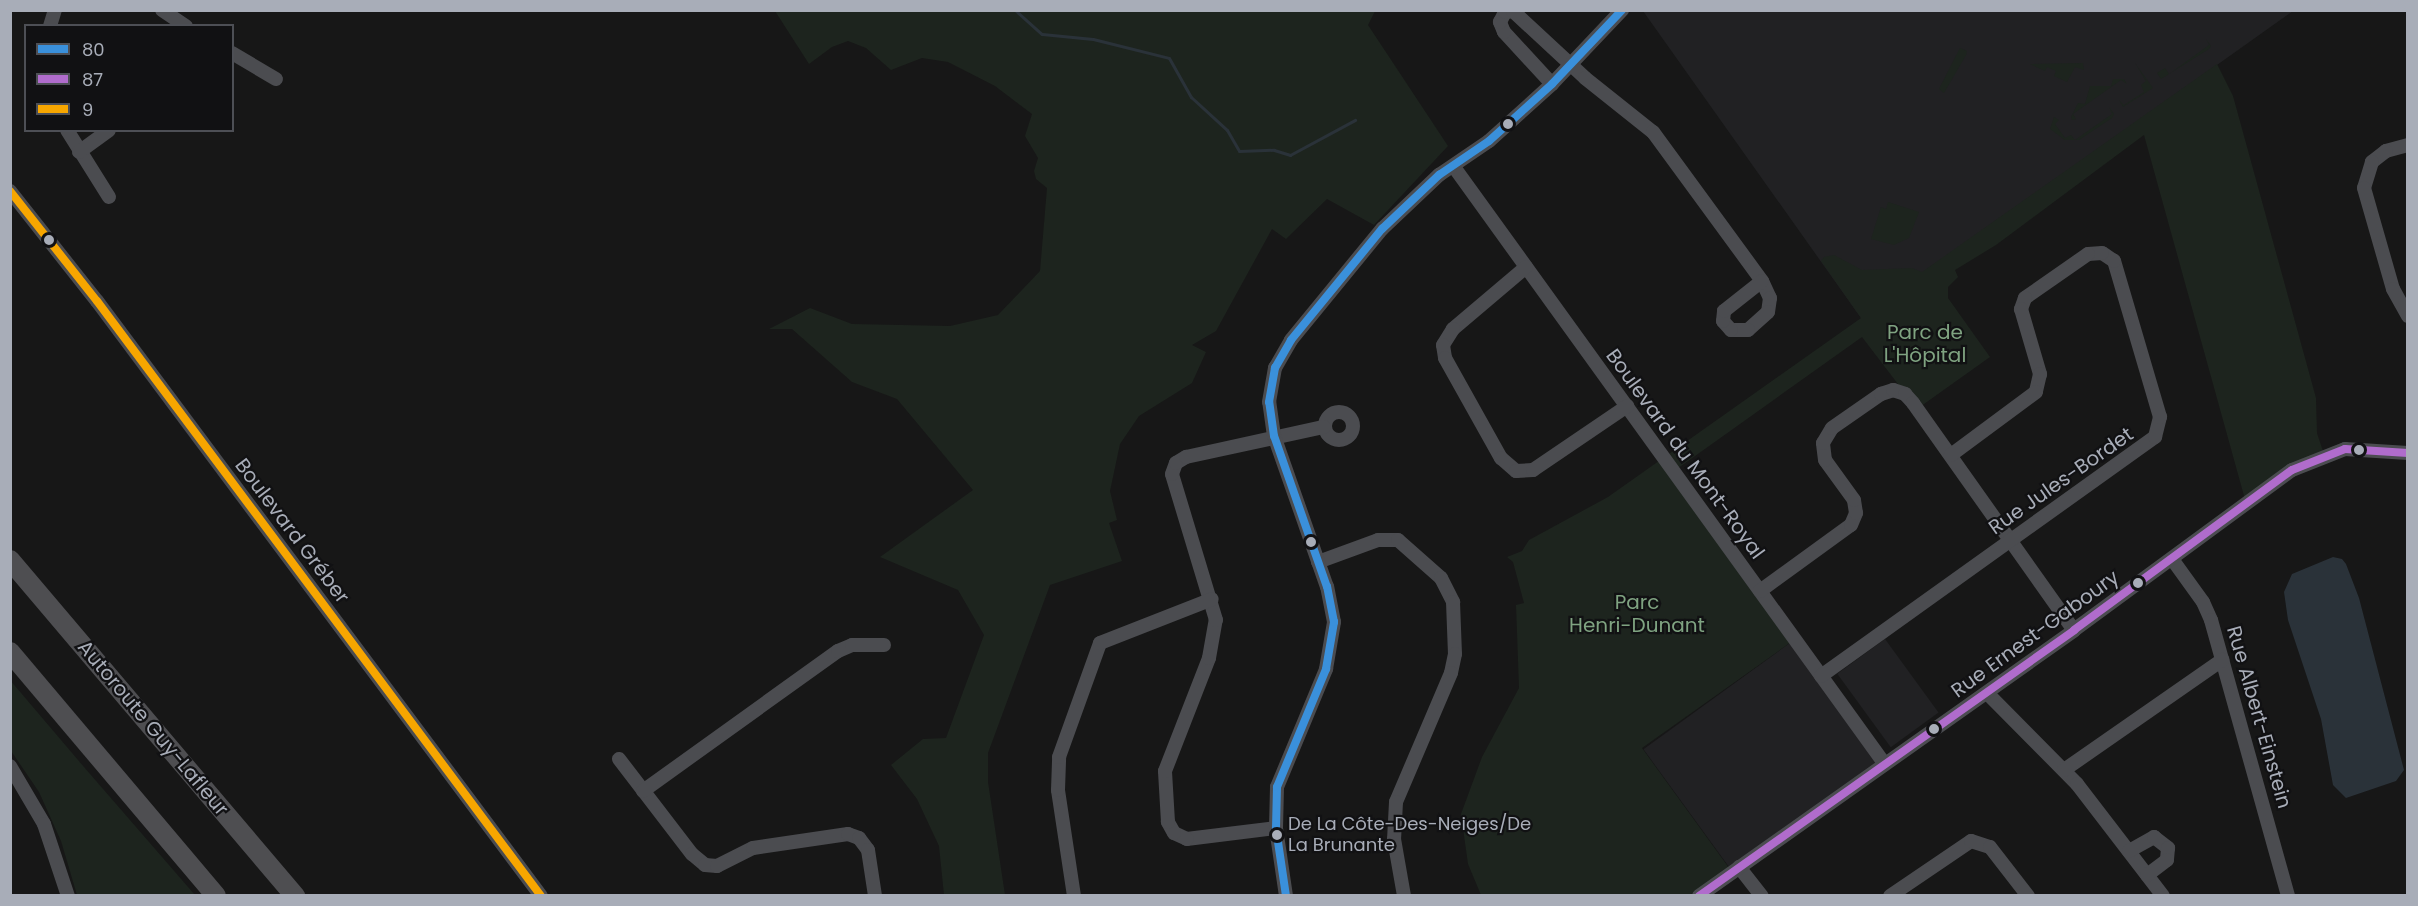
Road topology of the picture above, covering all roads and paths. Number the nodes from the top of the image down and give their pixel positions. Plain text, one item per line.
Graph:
1 (162, 10) edge
2 (1622, 10) edge
3 (183, 24) edge
4 (234, 54) edge
5 (1572, 66) junction
6 (276, 79) dead end
7 (1552, 84) junction
8 (68, 132) edge
9 (106, 132) edge
10 (2408, 145) edge
11 (79, 152) junction
12 (1454, 166) junction
13 (10, 191) edge
14 (109, 197) dead end
15 (1526, 267) junction
16 (1762, 282) dead end
17 (2408, 316) edge
18 (1627, 406) junction
19 (1324, 427) dead end
20 (1274, 436) junction
21 (2408, 453) edge
22 (1950, 455) junction
23 (2011, 540) junction
24 (10, 555) edge
25 (2172, 559) junction
26 (10, 560) edge
27 (1318, 562) junction
28 (1760, 591) junction
29 (39, 594) junction
30 (1212, 598) junction
31 (2074, 630) junction
32 (884, 645) dead end
33 (10, 652) edge
34 (2222, 660) junction
35 (1821, 676) junction
36 (1987, 693) junction
37 (619, 759) dead end
38 (1884, 764) junction
39 (10, 766) edge
40 (2064, 770) junction
41 (643, 791) junction
42 (1276, 828) junction
43 (2129, 851) junction
44 (1739, 867) junction
45 (2147, 875) junction
46 (1893, 895) edge
47 (68, 896) edge
48 (216, 896) edge
49 (295, 896) edge
50 (541, 896) edge
51 (875, 896) edge
52 (1074, 896) edge
53 (1286, 896) edge
54 (1404, 896) edge
55 (1699, 896) edge
56 (1762, 896) edge
57 (2028, 896) edge
58 (2163, 896) edge
59 (2288, 896) edge

1 - 3 street
2 - 5 street
4 - 6 street
5 - 7 street
5 - 7 street
5 - 16 street
7 - 12 street
8 - 11 street
9 - 11 street
10 - 17 street
11 - 14 street
12 - 15 street, Boulevard du Mont-Royal
12 - 20 street
13 - 50 street, Boulevard Gréber
15 - 18 street, Boulevard du Mont-Royal
15 - 18 street
18 - 28 street, Boulevard du Mont-Royal
19 - 20 street
20 - 27 street
20 - 30 street
21 - 25 street, Rue Ernest-Gaboury
22 - 23 street
22 - 23 street, Rue Jules-Bordet
22 - 28 street
23 - 31 street
23 - 35 street, Rue Jules-Bordet
24 - 29 highway
25 - 31 street, Rue Ernest-Gaboury
25 - 34 street, Rue Albert-Einstein
26 - 29 highway, Autoroute Guy-Lafleur
27 - 42 street
27 - 54 street
28 - 35 street, Boulevard du Mont-Royal
29 - 49 highway, Autoroute Guy-Lafleur
30 - 42 street
30 - 52 street
31 - 36 street, Rue Ernest-Gaboury
32 - 41 street
33 - 48 highway
34 - 40 street
34 - 59 street, Rue Albert-Einstein
35 - 38 street, Boulevard du Mont-Royal
36 - 38 street, Rue Ernest-Gaboury
36 - 40 street
37 - 41 street
38 - 44 street, Rue Ernest-Gaboury
39 - 47 street
40 - 43 street
41 - 51 street
42 - 53 street
43 - 45 street
43 - 45 street
44 - 55 street, Rue Ernest-Gaboury
44 - 56 street
45 - 58 street
46 - 57 street

